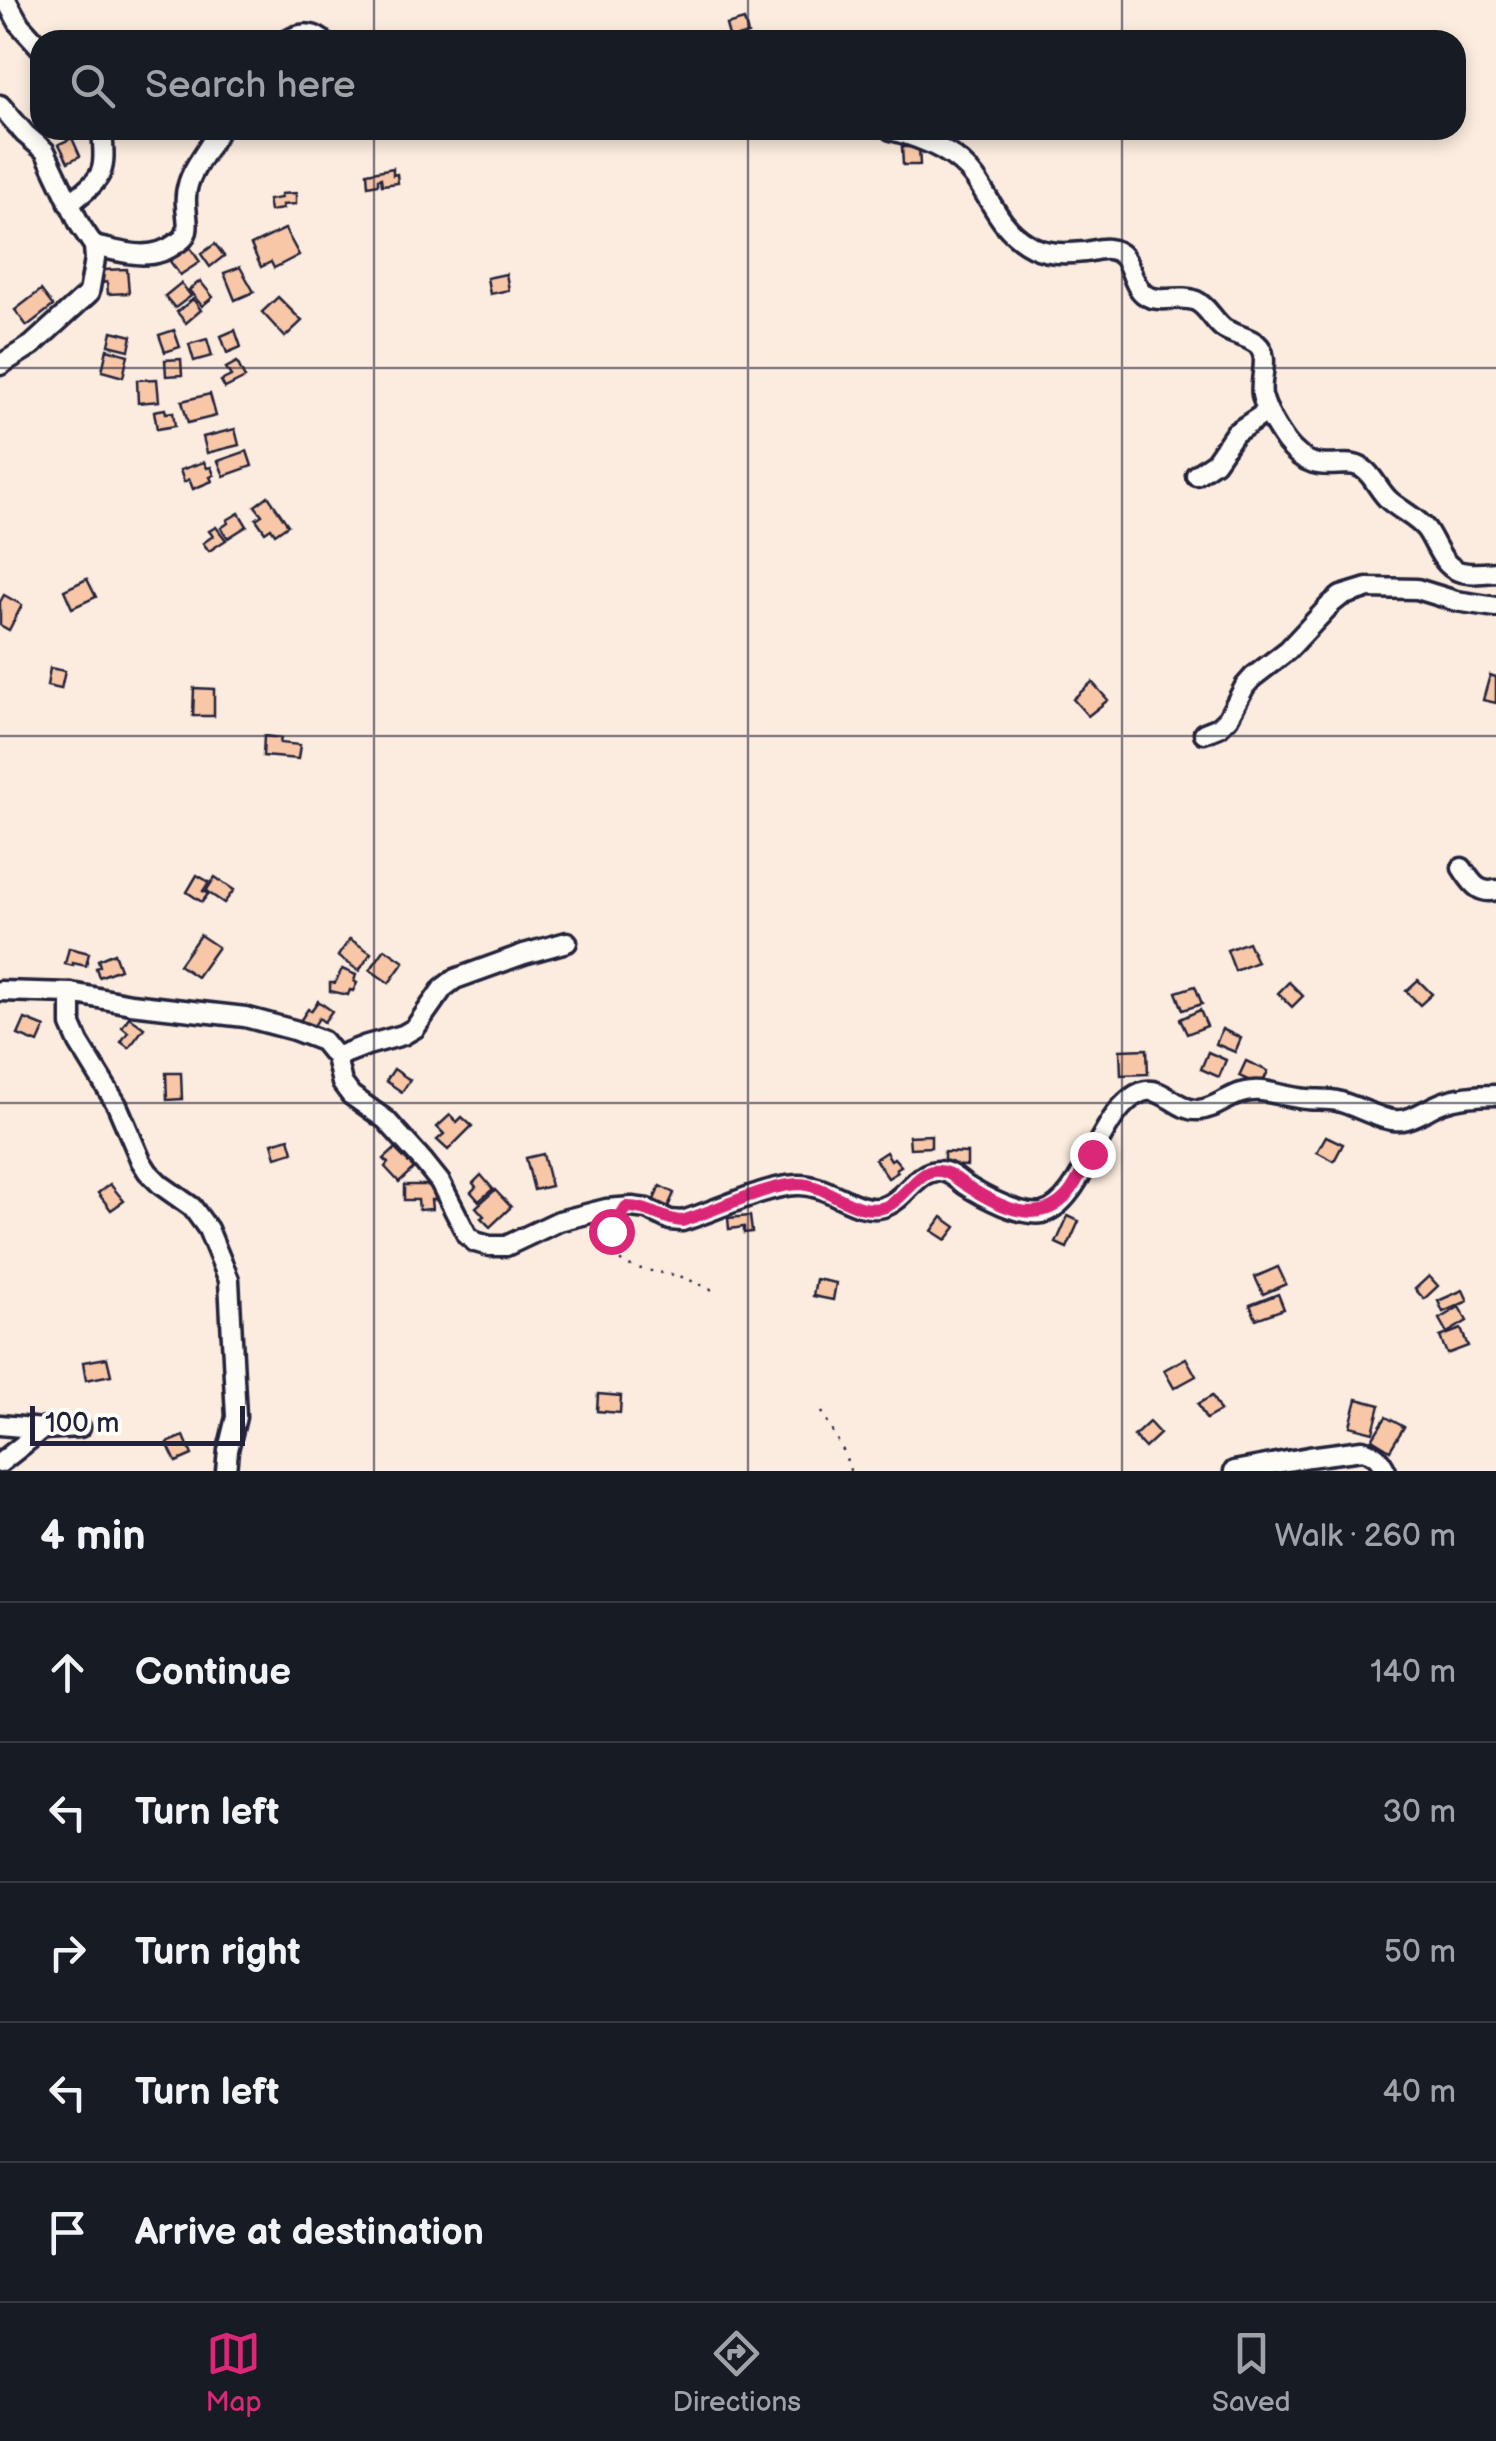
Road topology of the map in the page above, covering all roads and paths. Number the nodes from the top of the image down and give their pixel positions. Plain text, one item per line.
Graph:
1 (6, 0) edge
2 (30, 36) edge
3 (0, 104) edge
4 (30, 138) edge
5 (32, 140) edge
6 (102, 140) edge
7 (213, 140) edge
8 (924, 140) edge
9 (69, 204) junction
10 (94, 246) junction
11 (0, 365) edge
12 (1268, 410) junction
13 (1196, 476) dead end
14 (1496, 572) edge
15 (1496, 607) edge
16 (1204, 733) dead end
17 (1462, 868) dead end
18 (1496, 890) edge
19 (567, 942) dead end
20 (0, 991) edge
21 (71, 993) junction
22 (336, 1057) junction
23 (1496, 1095) edge
24 (626, 1207) junction
25 (715, 1292) dead end
26 (822, 1412) dead end
27 (0, 1425) edge
28 (80, 1427) dead end
29 (42, 1429) junction
30 (0, 1463) edge
31 (226, 1471) edge
32 (858, 1471) edge
33 (1234, 1471) edge
34 (1386, 1471) edge

1 - 2 street
3 - 4 street
5 - 9 street
6 - 9 street
7 - 10 street
8 - 12 street
9 - 10 street
10 - 11 street
12 - 13 street
12 - 14 street
15 - 16 street
17 - 18 street
19 - 22 street
20 - 21 street
21 - 22 street
21 - 31 street
22 - 24 street
23 - 24 street
24 - 25 path
26 - 32 path
27 - 29 street
28 - 29 street
29 - 30 street
33 - 34 street

